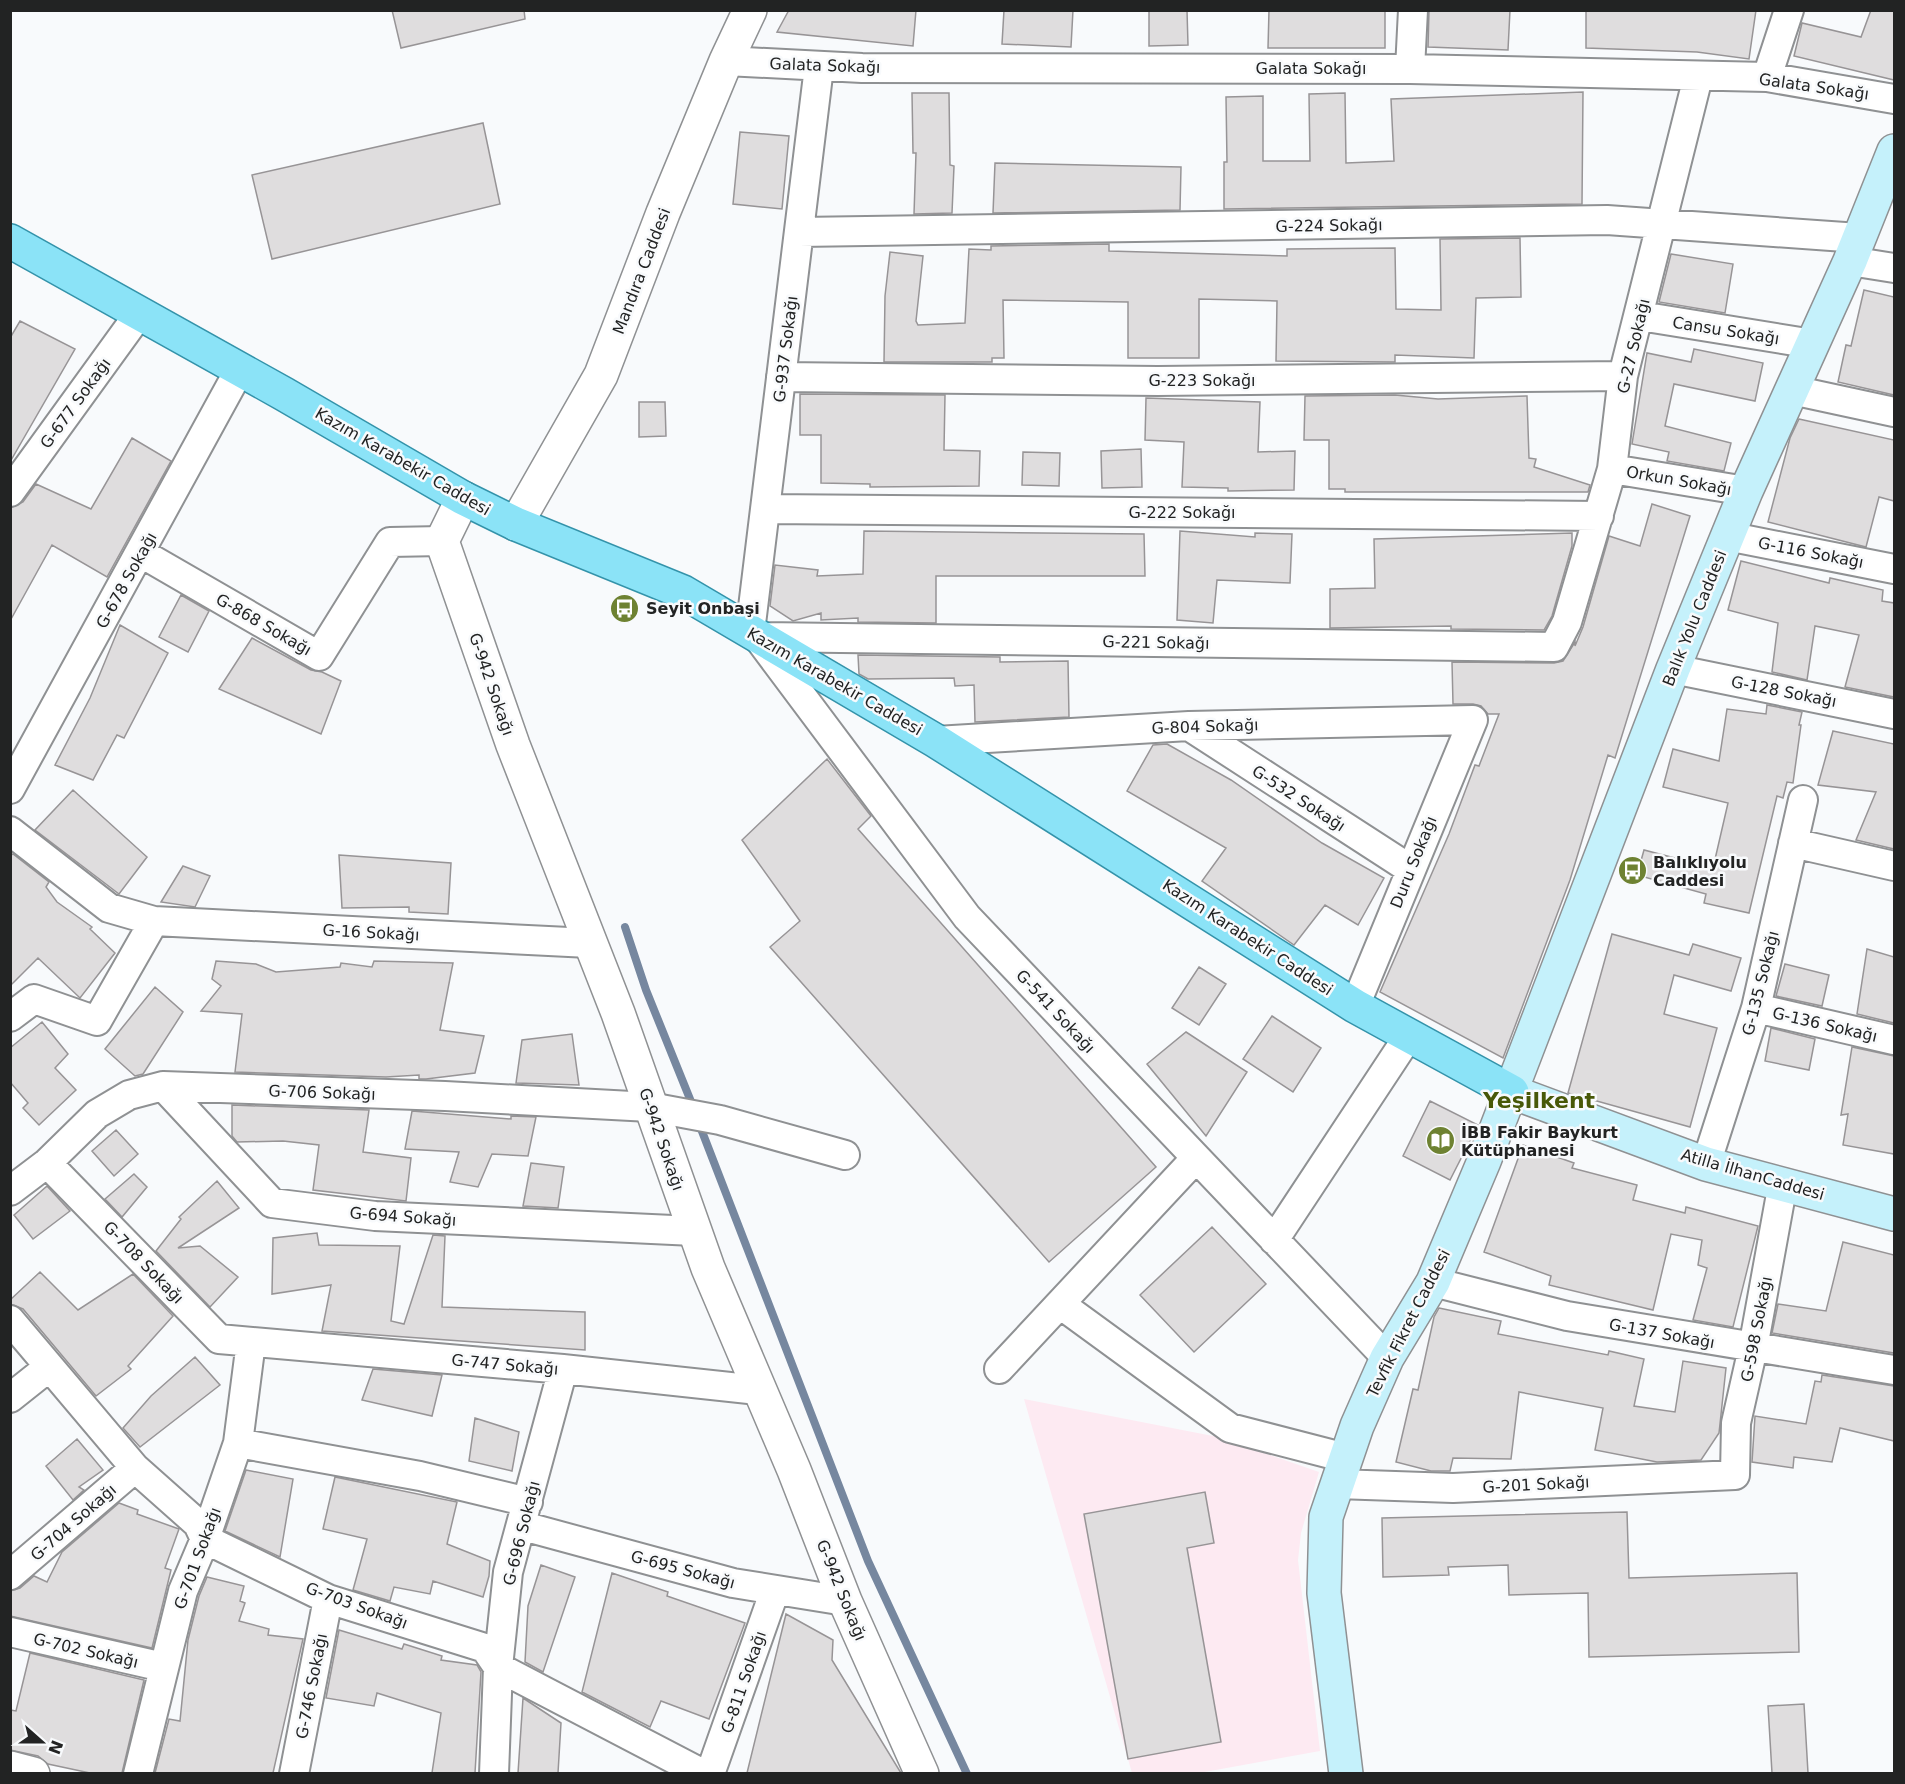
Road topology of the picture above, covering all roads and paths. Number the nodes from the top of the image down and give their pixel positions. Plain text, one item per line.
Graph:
1 (750, 10) edge
2 (1413, 10) edge
3 (1789, 10) edge
4 (726, 61) junction
5 (819, 67) junction
6 (1410, 69) junction
7 (1698, 77) junction
8 (1767, 77) junction
9 (1894, 99) edge
10 (1894, 151) edge
11 (1663, 223) junction
12 (799, 232) junction
13 (10, 241) edge
14 (1855, 250) junction
15 (1894, 268) edge
16 (139, 314) junction
17 (1640, 316) junction
18 (1813, 344) junction
19 (240, 369) junction
20 (1623, 376) junction
21 (781, 377) junction
22 (1792, 390) junction
23 (1894, 412) edge
24 (1612, 469) junction
25 (1746, 491) junction
26 (10, 492) edge
27 (463, 498) junction
28 (765, 509) junction
29 (1599, 516) junction
30 (516, 524) junction
31 (1727, 536) junction
32 (442, 541) junction
33 (141, 553) junction
34 (1894, 569) edge
35 (754, 634) junction
36 (1554, 647) joint
37 (1673, 669) junction
38 (1894, 714) edge
39 (1473, 720) joint
40 (1189, 726) junction
41 (936, 741) junction
42 (10, 789) edge
43 (1803, 800) dead end
44 (10, 831) edge
45 (1793, 843) junction
46 (1894, 866) edge
47 (1410, 869) junction
48 (154, 921) junction
49 (589, 943) junction
50 (1355, 1006) junction
51 (1756, 1008) junction
52 (10, 1017) edge
53 (1408, 1037) junction
54 (1894, 1040) edge
55 (163, 1086) junction
56 (1512, 1092) junction
57 (659, 1109) junction
58 (844, 1155) dead end
59 (1196, 1158) junction
60 (47, 1163) junction
61 (1706, 1164) junction
62 (1783, 1183) junction
63 (10, 1191) edge
64 (1894, 1214) edge
65 (694, 1231) junction
66 (1274, 1240) junction
67 (1433, 1282) junction
68 (1060, 1304) junction
69 (10, 1320) edge
70 (250, 1342) junction
71 (1753, 1348) junction
72 (1387, 1358) junction
73 (49, 1366) junction
74 (563, 1369) junction
75 (999, 1369) dead end
76 (1894, 1370) edge
77 (759, 1390) junction
78 (10, 1398) edge
79 (238, 1443) junction
80 (135, 1468) junction
81 (1342, 1471) junction
82 (1735, 1475) joint
83 (525, 1514) junction
84 (205, 1539) junction
85 (10, 1575) edge
86 (776, 1590) junction
87 (328, 1599) junction
88 (845, 1601) junction
89 (10, 1632) edge
90 (163, 1667) junction
91 (498, 1667) junction
92 (648, 1761) edge
93 (10, 1768) edge
94 (33, 1773) edge
95 (138, 1773) edge
96 (294, 1773) edge
97 (494, 1773) edge
98 (703, 1773) edge
99 (710, 1773) edge
100 (922, 1773) edge
101 (1346, 1773) edge

1 - 4 street, Mandıra Caddesi
2 - 6 street
3 - 8 street
4 - 5 street, Galata Sokağı
4 - 30 street, Mandıra Caddesi
5 - 6 street, Galata Sokağı
5 - 12 street, G-937 Sokağı
6 - 7 street, Galata Sokağı
7 - 8 street, Galata Sokağı
7 - 11 street, G-27 Sokağı
8 - 9 street, Galata Sokağı
10 - 14 main road, Balık Yolu Caddesi
11 - 12 street, G-224 Sokağı
11 - 14 street, G-224 Sokağı
11 - 17 street, G-27 Sokağı
12 - 21 street, G-937 Sokağı
13 - 16 main road, Kazım Karabekir Caddesi
14 - 15 street, G-224 Sokağı
14 - 18 main road, Balık Yolu Caddesi
16 - 19 main road, Kazım Karabekir Caddesi
16 - 26 street, G-677 Sokağı
17 - 18 street, Cansu Sokağı
17 - 20 street, G-27 Sokağı
18 - 22 main road, Balık Yolu Caddesi
19 - 27 main road, Kazım Karabekir Caddesi
19 - 33 street, G-678 Sokağı
20 - 21 street, G-223 Sokağı
20 - 24 street, G-27 Sokağı
21 - 28 street, G-937 Sokağı
22 - 23 street
22 - 25 main road, Balık Yolu Caddesi
24 - 25 street, Orkun Sokağı
24 - 29 street, G-27 Sokağı
25 - 31 main road, Balık Yolu Caddesi
27 - 30 main road, Kazım Karabekir Caddesi
27 - 32 street
28 - 29 street, G-222 Sokağı
28 - 35 street, G-937 Sokağı
29 - 36 street, G-27 Sokağı
30 - 35 main road, Kazım Karabekir Caddesi
31 - 34 street, G-116 Sokağı
31 - 37 main road, Balık Yolu Caddesi
32 - 33 street, G-868 Sokağı
32 - 49 street, G-942 Sokağı
33 - 42 street, G-678 Sokağı
35 - 36 street, G-221 Sokağı
35 - 41 main road, Kazım Karabekir Caddesi
35 - 59 street, G-541 Sokağı
37 - 38 street, G-128 Sokağı
37 - 56 main road, Balık Yolu Caddesi
39 - 40 street, G-804 Sokağı
39 - 47 street, Duru Sokağı
40 - 41 street, G-804 Sokağı
40 - 47 street, G-532 Sokağı
41 - 50 main road, Kazım Karabekir Caddesi
43 - 45 street, G-135 Sokağı
44 - 48 street, G-16 Sokağı
45 - 46 street
45 - 51 street, G-135 Sokağı
47 - 50 street, Duru Sokağı
48 - 49 street, G-16 Sokağı
48 - 52 street
49 - 57 street, G-942 Sokağı
50 - 53 main road, Kazım Karabekir Caddesi
51 - 54 street, G-136 Sokağı
51 - 61 street, G-135 Sokağı
53 - 56 main road, Kazım Karabekir Caddesi
53 - 66 street
55 - 57 street, G-706 Sokağı
55 - 60 street, G-706 Sokağı
55 - 65 street, G-694 Sokağı
56 - 61 main road, Atilla İlhanCaddesi
56 - 67 main road, Tevfik Fikret Caddesi
57 - 58 street, G-706 Sokağı
57 - 65 street, G-942 Sokağı
59 - 66 street, G-541 Sokağı
59 - 68 street
60 - 63 street, G-706 Sokağı
60 - 70 street, G-708 Sokağı
61 - 62 main road, Atilla İlhanCaddesi
62 - 64 main road, Atilla İlhanCaddesi
62 - 71 street, G-598 Sokağı
65 - 77 street, G-942 Sokağı
66 - 72 street, G-541 Sokağı
67 - 71 street, G-137 Sokağı
67 - 72 main road, Tevfik Fikret Caddesi
68 - 75 street
68 - 81 street, G-201 Sokağı
69 - 73 street, G-703 Sokağı
70 - 74 street, G-747 Sokağı
70 - 79 street, G-701 Sokağı
71 - 76 street, G-137 Sokağı
71 - 82 street, G-598 Sokağı
72 - 81 main road, Tevfik Fikret Caddesi
73 - 78 street
73 - 80 street, G-703 Sokağı
74 - 77 street, G-747 Sokağı
74 - 83 street, G-696 Sokağı
77 - 88 street, G-942 Sokağı
79 - 83 street, G-695 Sokağı
79 - 84 street, G-701 Sokağı
80 - 84 street, G-703 Sokağı
80 - 85 street, G-704 Sokağı
81 - 82 street, G-201 Sokağı
81 - 101 main road, Tevfik Fikret Caddesi
83 - 86 street, G-695 Sokağı
83 - 91 street, G-696 Sokağı
84 - 87 street, G-703 Sokağı
84 - 90 street, G-701 Sokağı
86 - 88 street, G-695 Sokağı
86 - 99 street, G-811 Sokağı
87 - 91 street, G-703 Sokağı
87 - 96 street, G-746 Sokağı
88 - 100 street, G-942 Sokağı
89 - 90 street, G-702 Sokağı
90 - 95 street, G-701 Sokağı
91 - 92 street, G-703 Sokağı
91 - 97 street, G-696 Sokağı
92 - 98 street, G-703 Sokağı
93 - 94 street

